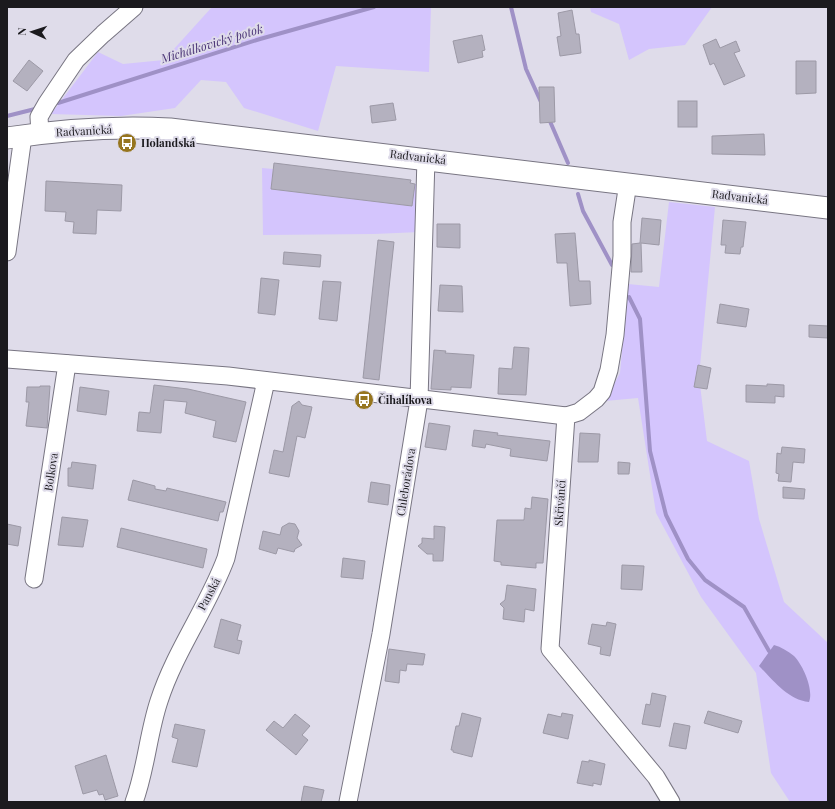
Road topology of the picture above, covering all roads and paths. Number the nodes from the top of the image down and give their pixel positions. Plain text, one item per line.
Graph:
1 (134, 7) edge
2 (23, 136) edge
3 (426, 158) junction
4 (628, 183) junction
5 (828, 208) edge
6 (7, 252) edge
7 (7, 358) edge
8 (67, 364) junction
9 (266, 381) junction
10 (419, 400) junction
11 (566, 416) junction
12 (34, 579) dead end
13 (134, 802) edge
14 (348, 802) edge
15 (671, 802) edge

1 - 2 street
2 - 3 street, Radvanická
2 - 6 street
3 - 4 street, Radvanická
3 - 10 street, Chleborádova
4 - 5 street, Radvanická
4 - 11 street
7 - 8 street
8 - 9 street
8 - 12 street, Bolkova
9 - 10 street
9 - 13 street, Panská
10 - 11 street
10 - 14 street, Chleborádova
11 - 15 street, Skřivánčí

